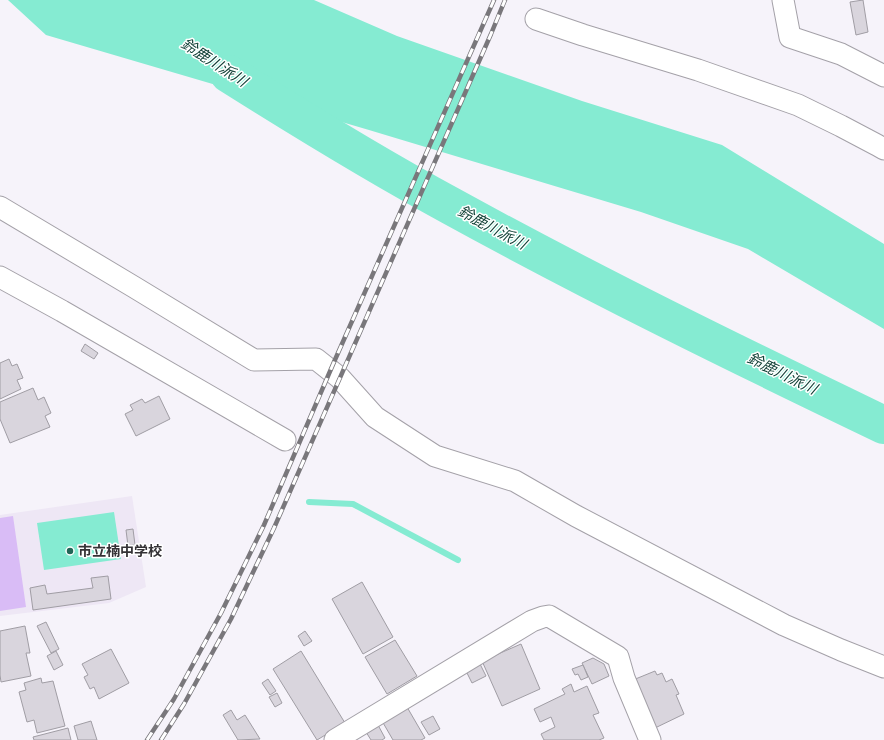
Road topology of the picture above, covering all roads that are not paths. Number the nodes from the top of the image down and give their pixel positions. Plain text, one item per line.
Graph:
1 (783, 0) edge
2 (536, 19) dead end
3 (884, 76) edge
4 (884, 149) edge
5 (0, 207) edge
6 (0, 277) edge
7 (286, 440) dead end
8 (884, 667) edge
9 (335, 740) edge
10 (650, 740) edge

1 - 3 street
2 - 4 street
5 - 8 street
6 - 7 street
9 - 10 street

